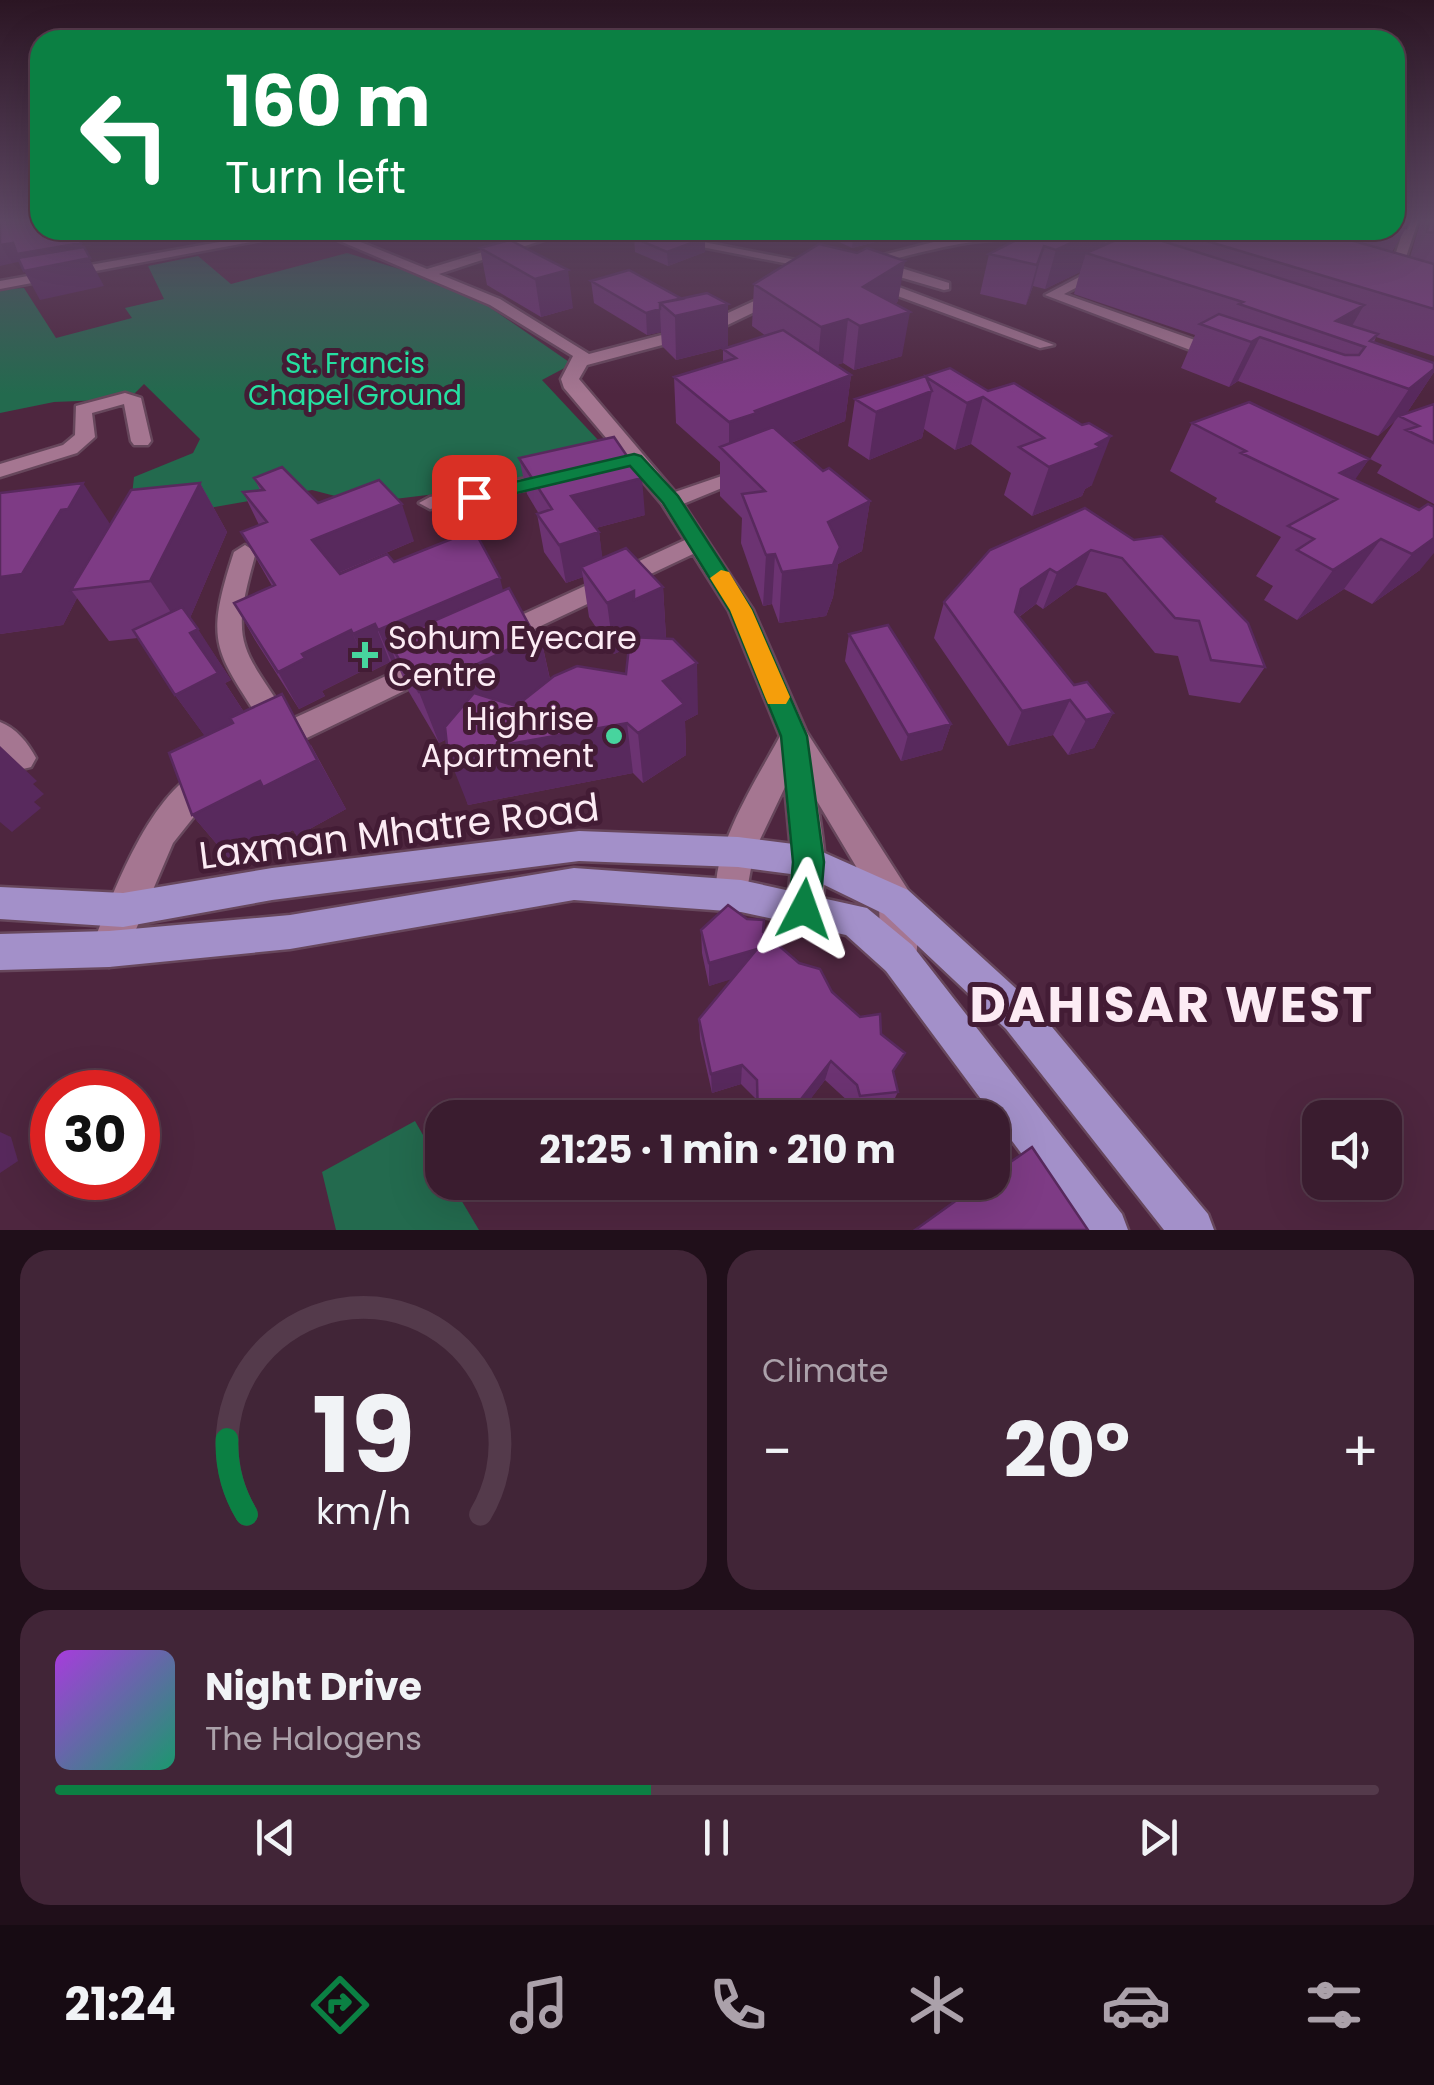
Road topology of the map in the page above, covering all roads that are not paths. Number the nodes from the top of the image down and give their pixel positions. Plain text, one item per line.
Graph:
1 (37, 278) edge
2 (439, 278) edge
3 (802, 278) edge
4 (872, 278) edge
5 (920, 278) edge
6 (1085, 278) edge
7 (1399, 278) edge
8 (1372, 279) edge
9 (0, 285) edge
10 (944, 286) dead end
11 (1046, 345) dead end
12 (1234, 360) edge
13 (582, 362) junction
14 (141, 441) dead end
15 (768, 466) edge
16 (0, 471) edge
17 (581, 472) edge
18 (671, 500) junction
19 (430, 503) dead end
20 (700, 542) junction
21 (245, 552) edge
22 (482, 643) edge
23 (449, 658) edge
24 (0, 734) edge
25 (285, 736) junction
26 (794, 736) junction
27 (21, 758) dead end
28 (738, 852) junction
29 (808, 862) junction
30 (732, 895) junction
31 (896, 902) junction
32 (0, 903) edge
33 (804, 909) junction
34 (123, 910) junction
35 (109, 949) junction
36 (0, 952) edge
37 (899, 958) junction
38 (1106, 1230) edge
39 (1192, 1230) edge

1 - 9 street
2 - 13 street
3 - 13 street
4 - 11 street
5 - 10 street
6 - 12 street
7 - 8 street
13 - 18 street
14 - 16 street
15 - 18 street
17 - 19 street
18 - 20 street
20 - 22 street
20 - 26 street
21 - 25 street
23 - 25 street
24 - 27 street
25 - 34 street
26 - 28 street
26 - 29 street
26 - 31 street
28 - 29 main road, Laxman Mhatre Road
28 - 30 street
28 - 34 main road, Laxman Mhatre Road
29 - 31 main road, Laxman Mhatre Road
29 - 33 street
30 - 33 main road
30 - 35 main road
31 - 37 street
31 - 39 main road, Laxman Mhatre Road
32 - 34 main road, Laxman Mhatre Road
33 - 37 main road
34 - 35 street
35 - 36 main road
37 - 38 main road

